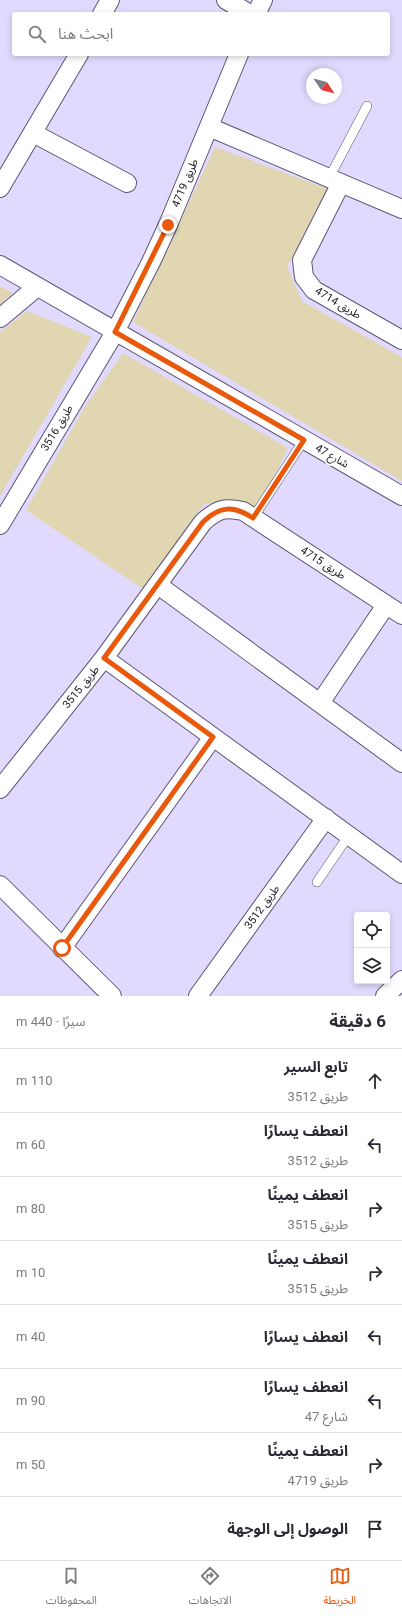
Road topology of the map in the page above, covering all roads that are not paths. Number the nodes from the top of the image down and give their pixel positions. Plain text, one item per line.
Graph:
1 (110, 0) edge
2 (226, 0) edge
3 (263, 0) edge
4 (103, 12) edge
5 (247, 12) edge
6 (257, 12) edge
7 (78, 56) edge
8 (238, 56) edge
9 (368, 106) dead end
10 (209, 127) junction
11 (33, 133) junction
12 (335, 181) junction
13 (127, 183) dead end
14 (0, 188) edge
15 (402, 209) edge
16 (0, 265) edge
17 (37, 287) junction
18 (0, 318) edge
19 (115, 332) junction
20 (402, 340) edge
21 (304, 440) junction
22 (402, 496) edge
23 (248, 515) junction
24 (0, 525) edge
25 (158, 585) junction
26 (386, 605) junction
27 (402, 615) edge
28 (104, 658) junction
29 (320, 703) junction
30 (213, 737) junction
31 (402, 763) edge
32 (0, 789) edge
33 (326, 818) junction
34 (349, 835) junction
35 (402, 874) edge
36 (317, 882) dead end
37 (0, 885) edge
38 (62, 948) junction
39 (402, 980) edge
40 (112, 996) edge
41 (198, 996) edge
42 (385, 996) edge

1 - 4 street
2 - 5 street
3 - 6 street
7 - 11 street
8 - 10 street, طريق 4719
9 - 12 lane
10 - 12 street
10 - 19 street, طريق 4719
11 - 13 street
11 - 14 street
12 - 15 street
12 - 20 street, طريق 4714
16 - 17 street, شارع 47
17 - 18 street
17 - 19 street, شارع 47
19 - 21 street, شارع 47
19 - 24 street, طريق 3516
21 - 22 street, شارع 47
21 - 23 lane
23 - 25 street, طريق 3515
23 - 26 street, طريق 4715
25 - 28 street, طريق 3515
25 - 29 street
26 - 27 street, طريق 4715
26 - 29 street
28 - 30 street
28 - 32 street, طريق 3515
29 - 31 street
30 - 33 street
30 - 38 street
33 - 34 street
33 - 41 street, طريق 3512
34 - 35 street
34 - 36 lane
37 - 38 street
38 - 40 street
39 - 42 street

